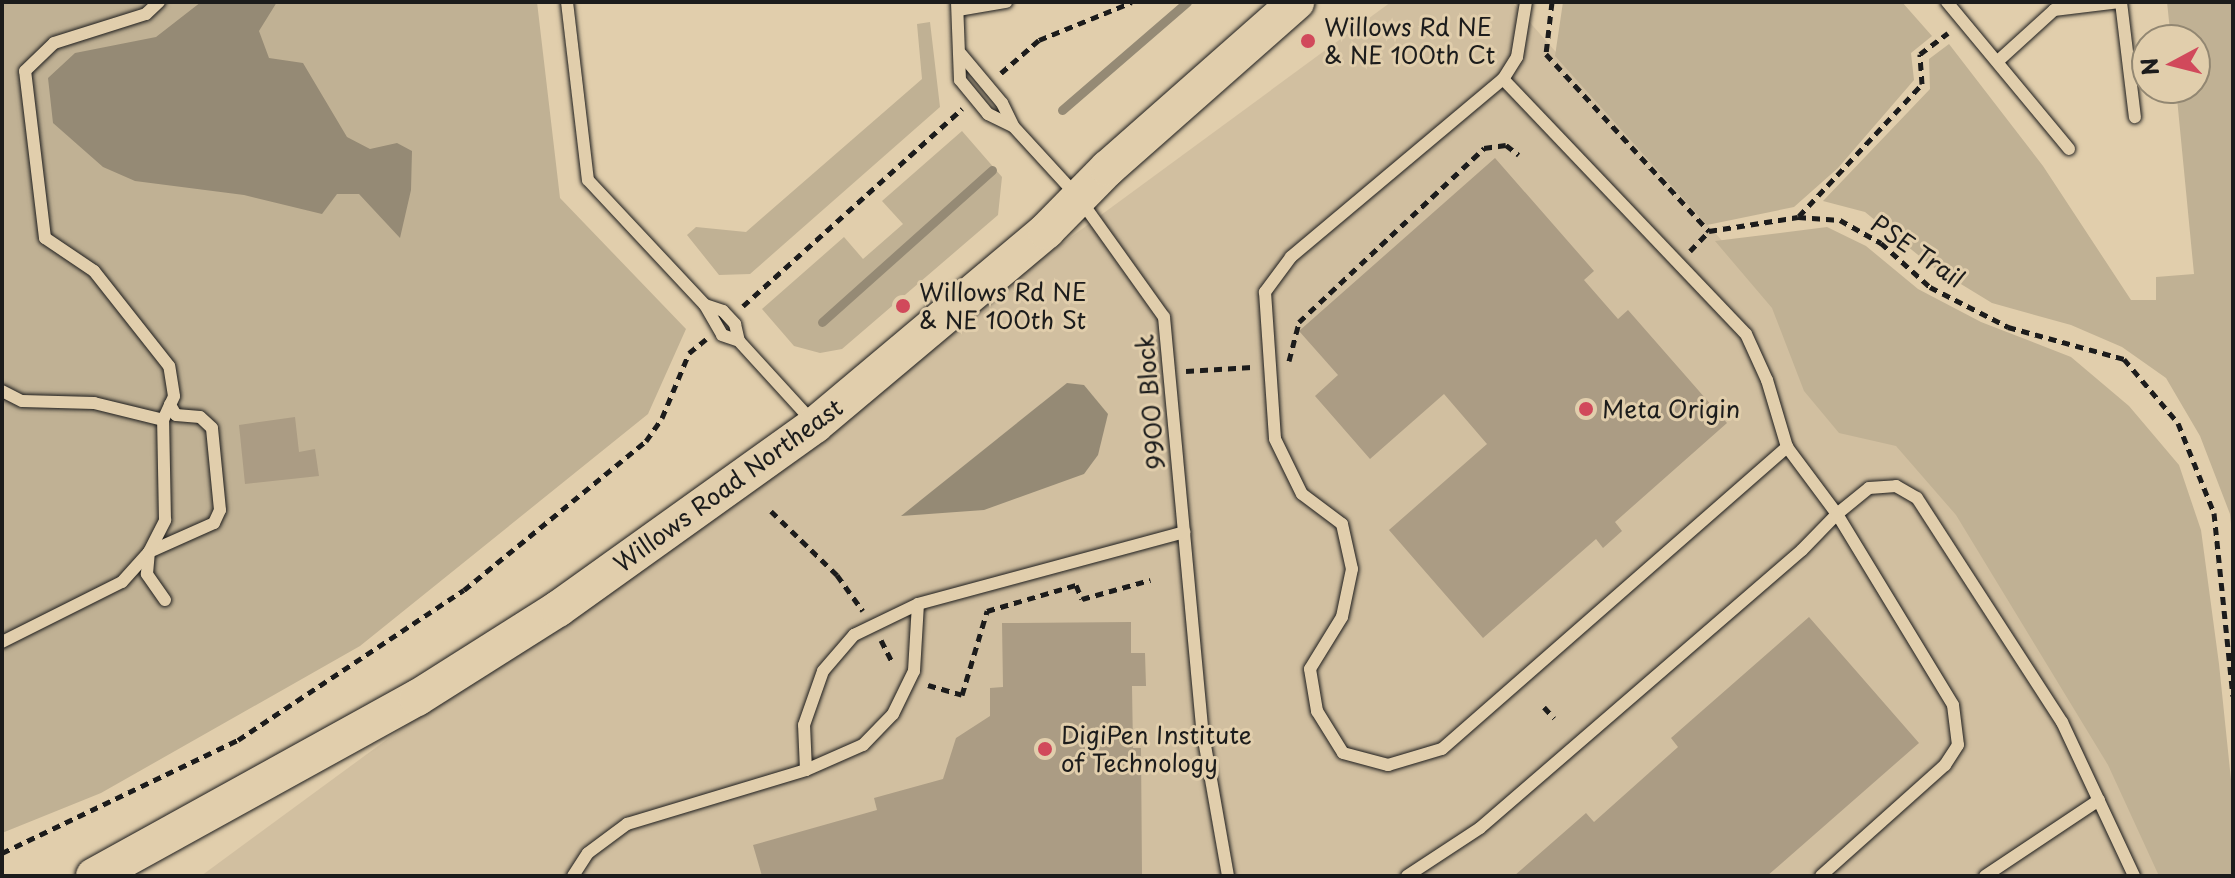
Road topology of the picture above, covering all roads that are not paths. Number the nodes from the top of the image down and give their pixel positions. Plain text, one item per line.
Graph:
1 (159, 2) edge
2 (567, 2) edge
3 (1006, 2) edge
4 (1296, 2) edge
5 (1526, 2) edge
6 (2121, 2) edge
7 (1952, 4) edge
8 (955, 5) edge
9 (961, 54) junction
10 (1998, 61) junction
11 (1503, 79) junction
12 (2135, 117) dead end
13 (1013, 126) junction
14 (2069, 149) dead end
15 (1079, 198) junction
16 (2, 391) edge
17 (170, 405) junction
18 (163, 420) junction
19 (815, 425) junction
20 (1787, 447) junction
21 (1837, 514) junction
22 (1184, 532) junction
23 (149, 552) junction
24 (165, 600) dead end
25 (918, 604) junction
26 (2, 642) edge
27 (806, 770) junction
28 (2099, 800) junction
29 (134, 867) edge
30 (94, 876) edge
31 (573, 876) edge
32 (1228, 876) edge
33 (1407, 876) edge
34 (1821, 876) edge
35 (1985, 876) edge
36 (2134, 876) edge

1 - 17 lane
2 - 19 lane
3 - 8 lane
4 - 15 main road, Willows Road Northeast
5 - 11 lane
6 - 10 lane
6 - 12 lane
7 - 10 lane
8 - 9 lane, 9900 Block
9 - 13 lane
9 - 13 lane, 9900 Block
10 - 14 lane
11 - 20 lane
11 - 20 lane
13 - 15 lane, 9900 Block
15 - 19 main road, Willows Road Northeast
15 - 22 lane, 9900 Block
16 - 18 lane
17 - 18 lane
17 - 23 lane
18 - 23 lane
19 - 29 main road, Willows Road Northeast
20 - 21 lane
21 - 28 lane
21 - 33 lane
21 - 34 lane
22 - 25 lane
22 - 32 lane, 9900 Block
23 - 24 lane
23 - 26 lane
25 - 27 lane
25 - 27 lane
27 - 31 lane
28 - 35 lane
28 - 36 lane
29 - 30 main road, Willows Road Northeast

